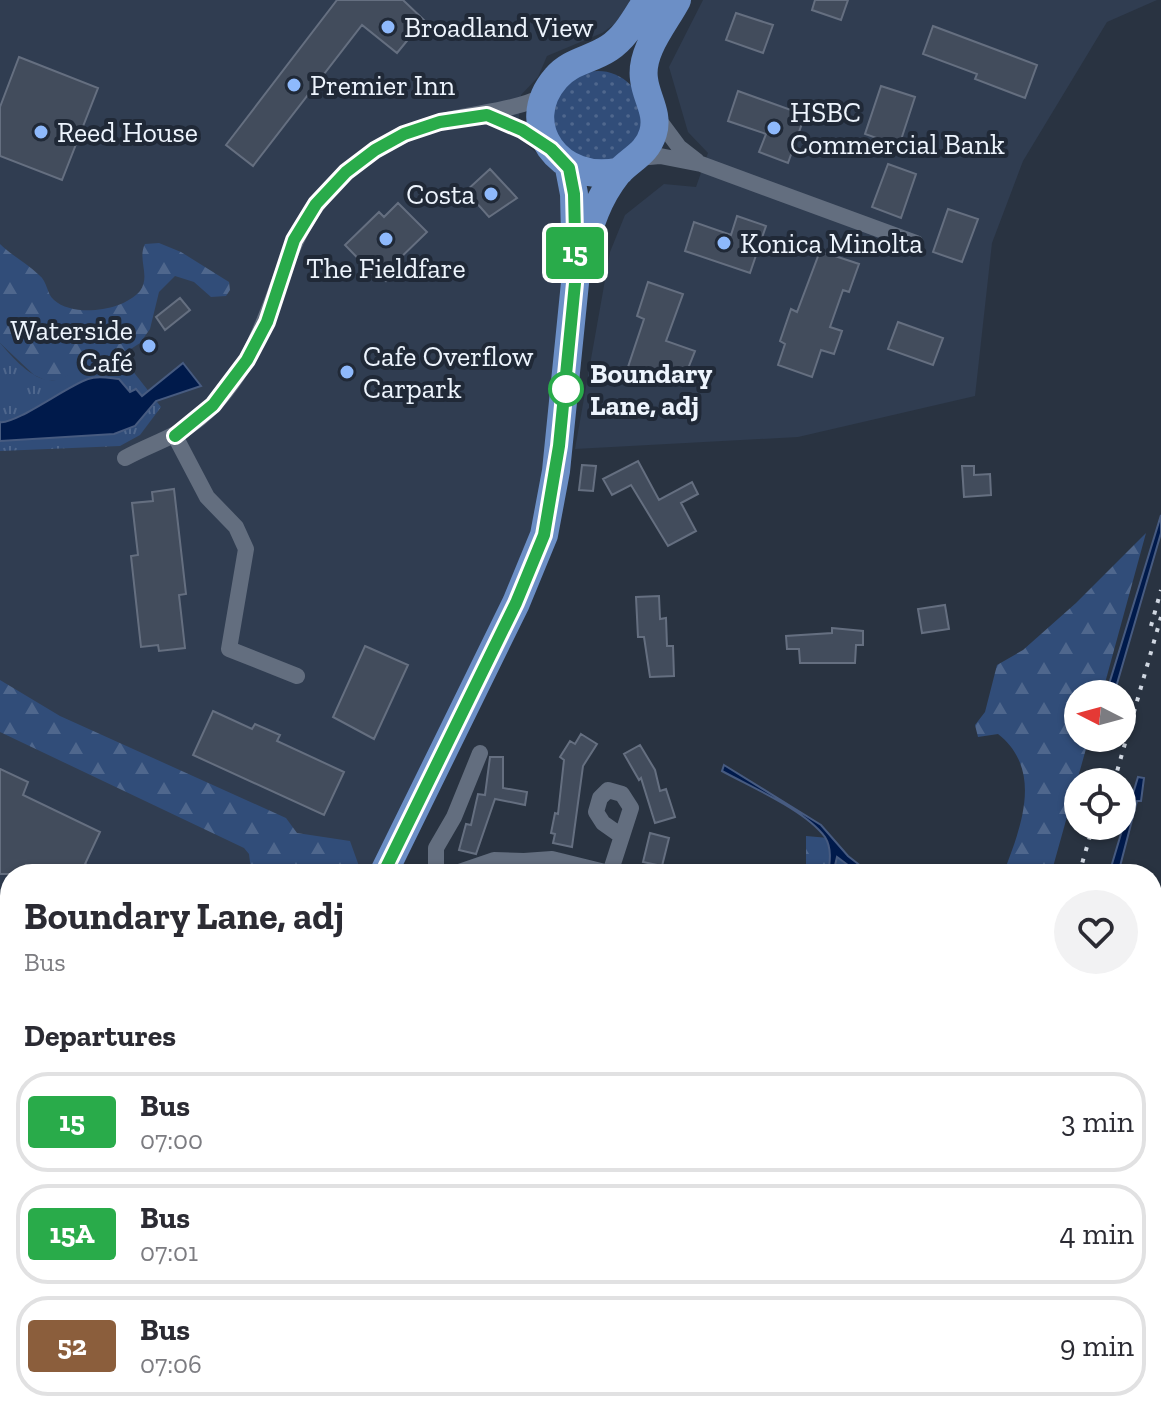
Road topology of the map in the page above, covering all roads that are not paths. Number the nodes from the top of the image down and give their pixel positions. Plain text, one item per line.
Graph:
1 (647, 0) edge
2 (677, 0) edge
3 (592, 57) junction
4 (644, 82) junction
5 (544, 96) junction
6 (655, 114) junction
7 (487, 115) junction
8 (560, 159) junction
9 (629, 164) junction
10 (701, 164) junction
11 (916, 243) dead end
12 (576, 273) junction
13 (175, 436) junction
14 (125, 458) dead end
15 (297, 676) dead end
16 (480, 753) dead end
17 (620, 835) dead end
18 (388, 864) edge
19 (436, 864) edge
20 (482, 864) edge
21 (510, 864) edge
22 (524, 864) edge
23 (573, 864) edge
24 (614, 864) edge

1 - 3 highway
2 - 4 highway
3 - 4 highway
3 - 5 highway
4 - 6 highway
5 - 7 street
5 - 8 highway
6 - 9 highway
6 - 10 street
7 - 8 street
7 - 13 street
8 - 9 highway
8 - 12 highway
9 - 10 street
9 - 12 highway
10 - 11 street
12 - 18 highway
13 - 14 street
13 - 15 street
16 - 19 street
17 - 24 street
20 - 21 street
22 - 23 street

